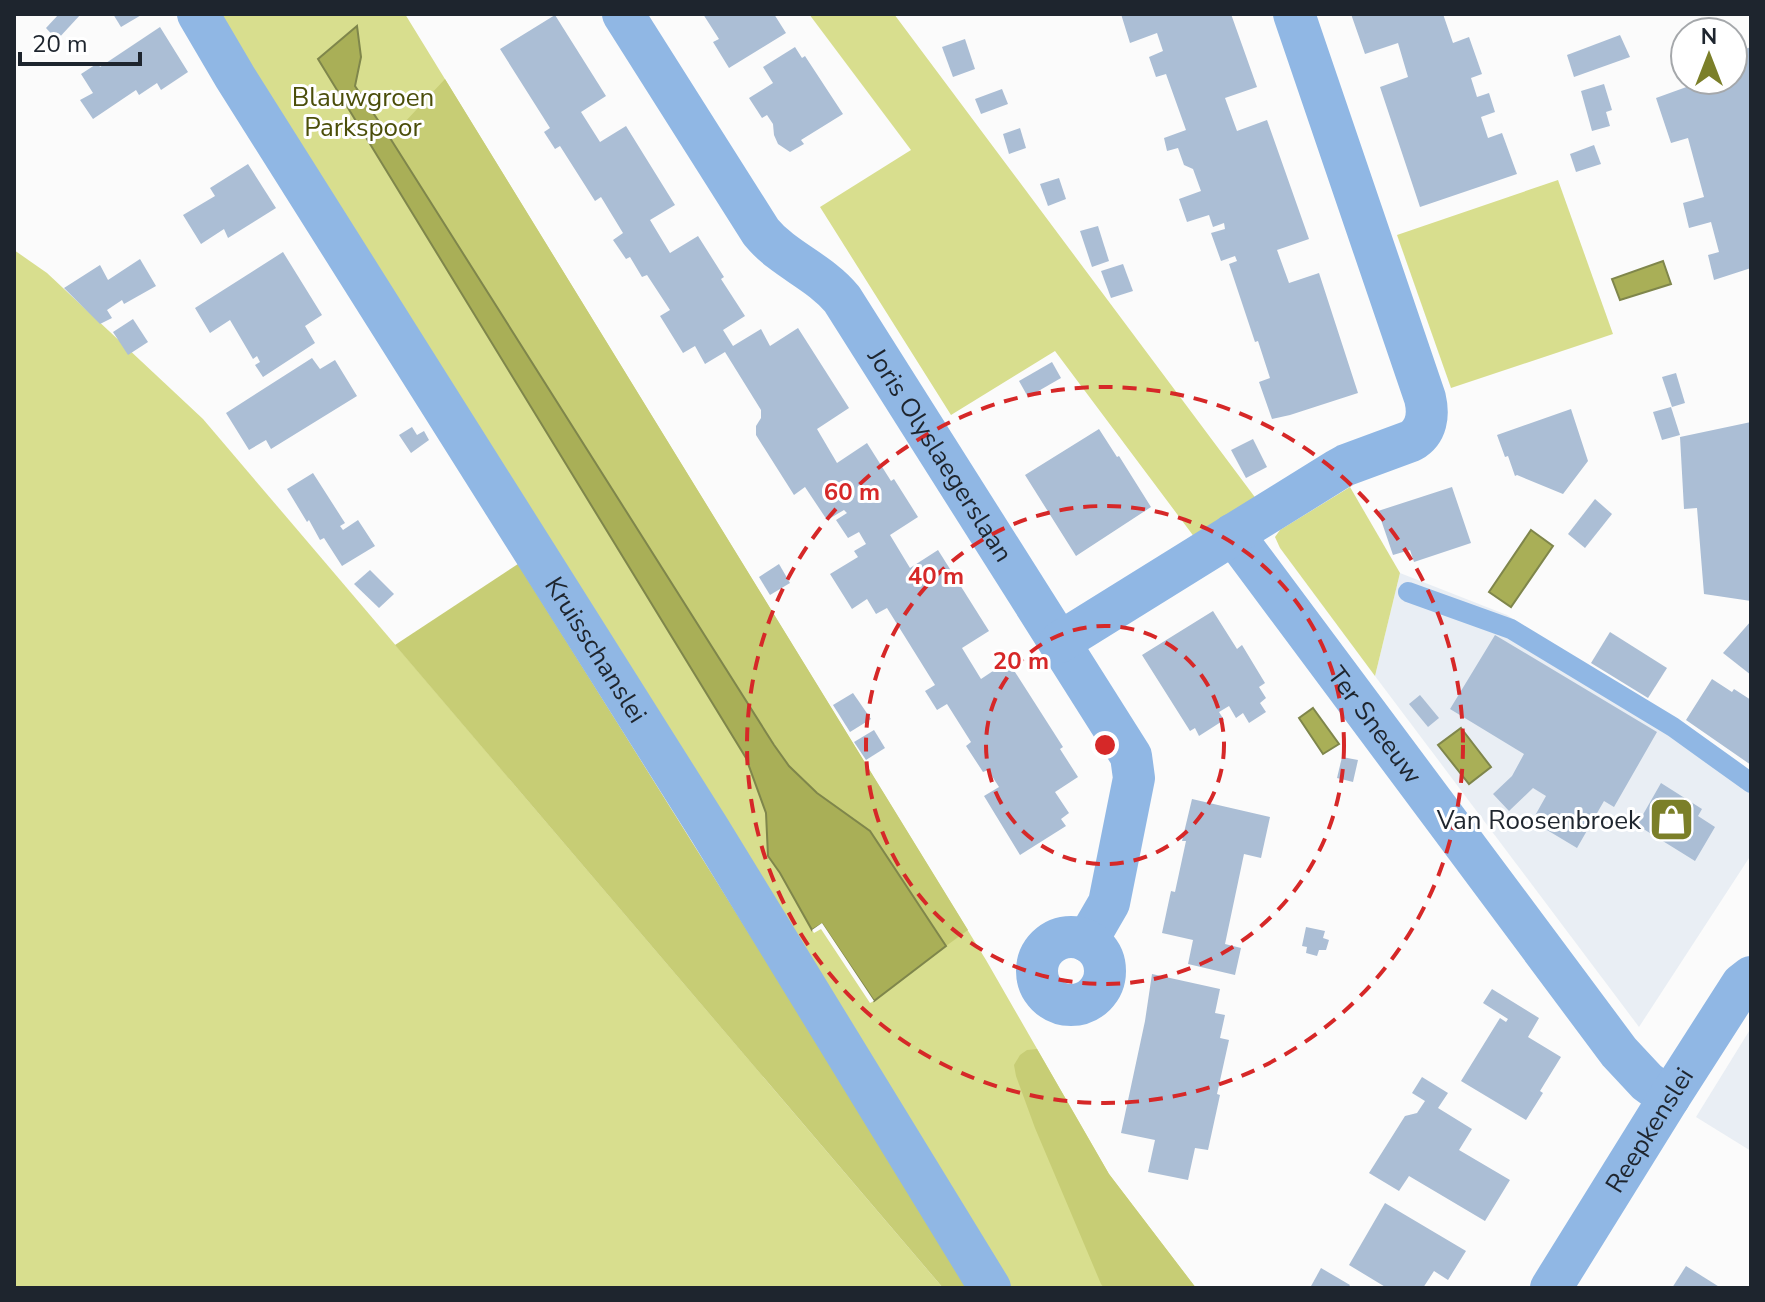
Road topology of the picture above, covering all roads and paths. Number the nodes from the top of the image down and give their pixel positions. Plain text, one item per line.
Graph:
1 (198, 14) edge
2 (623, 14) edge
3 (1294, 14) edge
4 (1233, 534) junction
5 (1408, 592) dead end
6 (1060, 642) junction
7 (1751, 783) edge
8 (1087, 941) dead end
9 (1751, 977) edge
10 (1669, 1098) junction
11 (990, 1288) edge
12 (1551, 1288) edge

1 - 11 street, Kruisschanslei
2 - 6 street, Joris Olyslaegerslaan
3 - 4 street
4 - 6 street
4 - 10 street, Ter Sneeuw
5 - 7 lane
6 - 8 street, Joris Olyslaegerslaan
9 - 10 street, Reepkenslei
10 - 12 street, Reepkenslei

